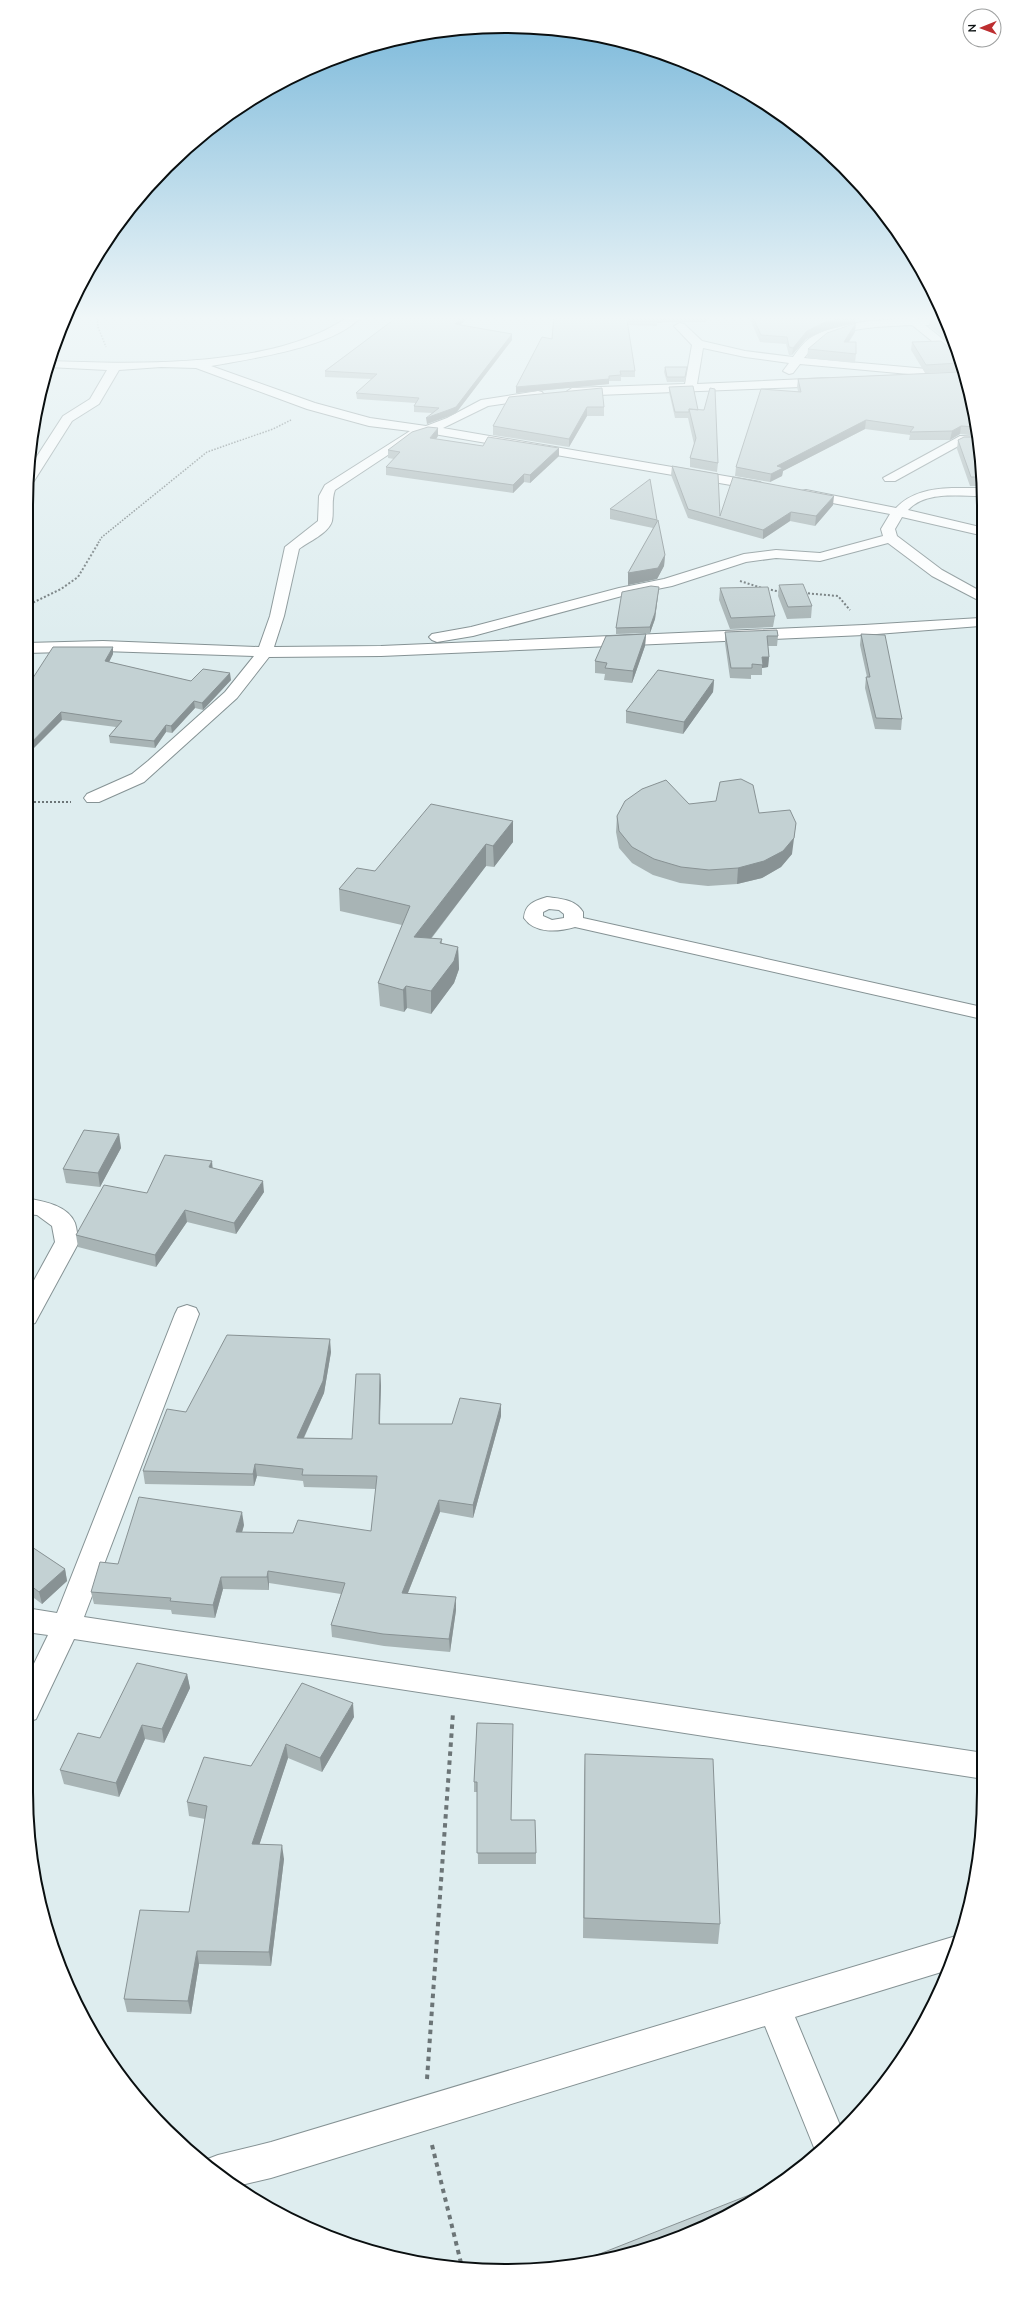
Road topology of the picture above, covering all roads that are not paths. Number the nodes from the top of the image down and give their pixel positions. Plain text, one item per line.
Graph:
1 (65, 422) edge
2 (371, 422) edge
3 (447, 422) edge
4 (424, 429) junction
5 (972, 440) edge
6 (34, 470) edge
7 (890, 478) dead end
8 (774, 488) edge
9 (977, 492) edge
10 (797, 493) edge
11 (900, 512) junction
12 (977, 530) edge
13 (890, 538) junction
14 (977, 595) edge
15 (977, 622) edge
16 (33, 648) edge
17 (265, 652) junction
18 (381, 652) junction
19 (93, 798) road end
20 (573, 921) dead end
21 (977, 1012) edge
22 (33, 1208) edge
23 (33, 1304) edge
24 (187, 1314) dead end
25 (33, 1621) edge
26 (66, 1627) junction
27 (33, 1695) edge
28 (977, 1765) edge
29 (948, 1954) edge
30 (774, 2008) junction
31 (827, 2137) edge
32 (225, 2171) edge

1 - 6 street
2 - 4 street
3 - 4 street
4 - 8 street
4 - 17 street
5 - 7 street
9 - 11 street
10 - 11 street
11 - 12 street
11 - 13 street
13 - 14 street
13 - 18 street
15 - 18 street
16 - 17 street
17 - 18 street
17 - 19 street
20 - 21 street
22 - 23 street
24 - 26 street
25 - 26 street
26 - 27 street
26 - 28 street
29 - 30 street
30 - 31 street
30 - 32 street

